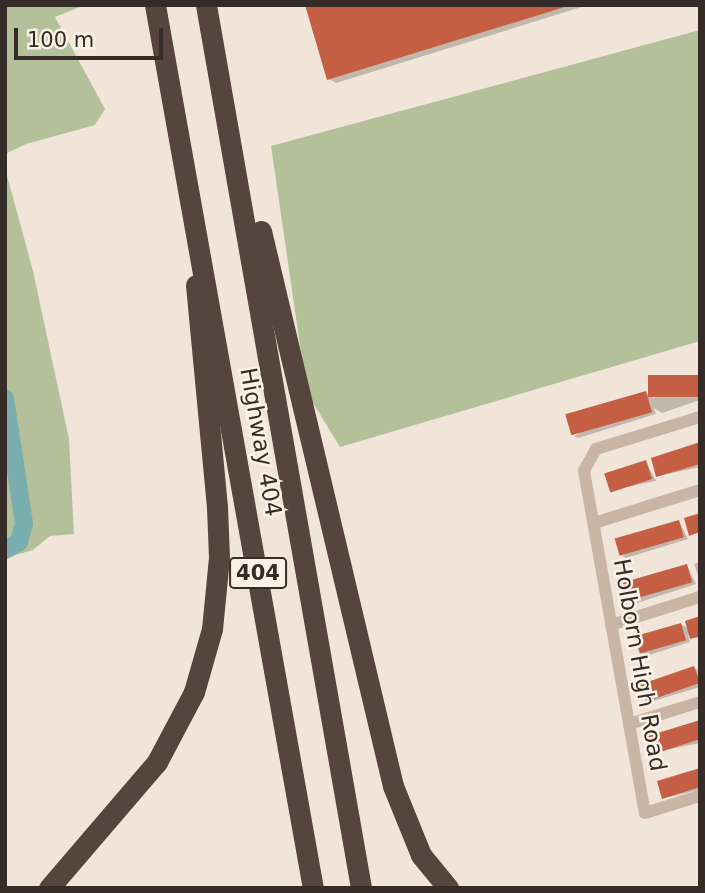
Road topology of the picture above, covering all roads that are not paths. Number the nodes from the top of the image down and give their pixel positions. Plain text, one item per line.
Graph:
1 (155, 5) edge
2 (206, 5) edge
3 (235, 156) junction
4 (199, 258) junction
5 (700, 417) edge
6 (700, 490) edge
7 (594, 523) junction
8 (700, 597) edge
9 (611, 625) junction
10 (700, 702) edge
11 (629, 724) junction
12 (700, 796) edge
13 (49, 888) edge
14 (313, 888) edge
15 (361, 888) edge
16 (448, 888) edge

1 - 4 highway, Highway 404 / 404
2 - 3 highway, Highway 404 / 404
3 - 15 highway, Highway 404 / 404
3 - 16 highway
4 - 13 highway
4 - 14 highway, Highway 404 / 404
5 - 7 street, Holborn High Road
6 - 7 street
7 - 9 street, Holborn High Road
8 - 9 street
9 - 11 street, Holborn High Road
10 - 11 street
11 - 12 street, Holborn High Road

